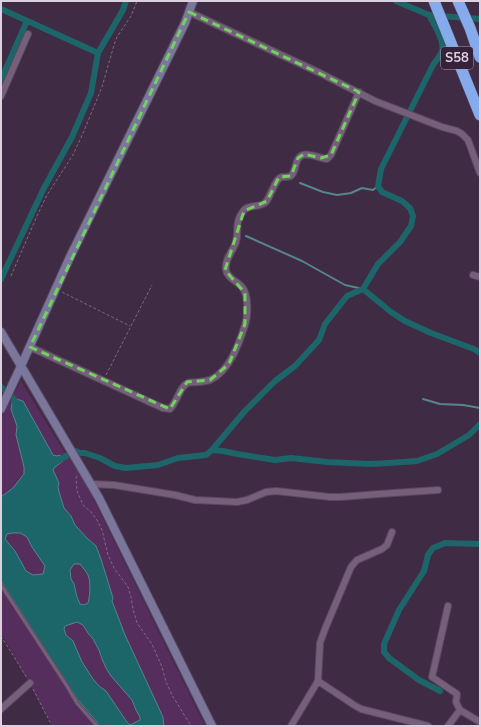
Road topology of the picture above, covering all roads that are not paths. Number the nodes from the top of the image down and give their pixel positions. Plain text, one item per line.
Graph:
1 (193, 1) edge
2 (434, 1) edge
3 (458, 1) edge
4 (189, 12) junction
5 (28, 34) dead end
6 (480, 57) edge
7 (359, 92) junction
8 (1, 96) edge
9 (480, 115) edge
10 (480, 172) edge
11 (472, 275) dead end
12 (480, 277) edge
13 (1, 332) edge
14 (30, 347) junction
15 (21, 366) junction
16 (1, 408) edge
17 (91, 484) junction
18 (438, 490) dead end
19 (392, 532) dead end
20 (1, 585) edge
21 (448, 606) dead end
22 (318, 681) junction
23 (30, 683) dead end
24 (1, 709) edge
25 (460, 710) junction
26 (480, 722) edge
27 (97, 726) edge
28 (212, 726) edge
29 (291, 726) edge
30 (428, 726) edge
31 (448, 726) edge

1 - 4 main road
2 - 9 highway, S58
3 - 6 highway, S58
4 - 7 street
4 - 14 main road
5 - 8 street
7 - 10 street
7 - 14 street
11 - 12 street
13 - 15 main road
14 - 15 main road
15 - 16 main road
15 - 17 main road
17 - 18 street
17 - 28 main road
19 - 22 street
20 - 27 lane
21 - 25 street
22 - 29 street
22 - 30 street
23 - 24 street
25 - 26 street
25 - 31 street

